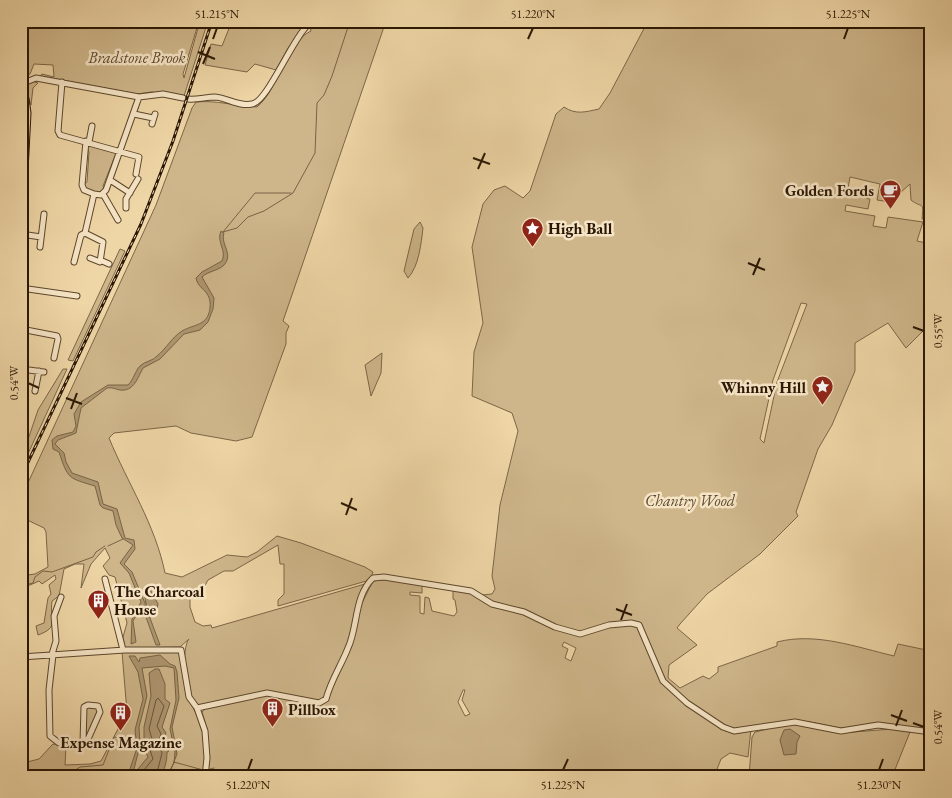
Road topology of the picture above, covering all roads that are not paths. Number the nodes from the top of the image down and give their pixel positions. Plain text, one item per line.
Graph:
1 (312, 21) edge
2 (62, 82) junction
3 (21, 84) edge
4 (21, 89) edge
5 (138, 97) junction
6 (134, 114) junction
7 (153, 119) dead end
8 (92, 126) dead end
9 (87, 142) junction
10 (120, 150) junction
11 (110, 180) junction
12 (130, 193) junction
13 (94, 194) junction
14 (103, 194) junction
15 (126, 208) dead end
16 (44, 214) dead end
17 (118, 220) dead end
18 (21, 229) edge
19 (84, 233) junction
20 (21, 234) edge
21 (41, 237) junction
22 (40, 247) dead end
23 (90, 258) dead end
24 (100, 260) junction
25 (74, 262) dead end
26 (109, 264) dead end
27 (21, 288) edge
28 (77, 296) dead end
29 (21, 328) edge
30 (54, 358) dead end
31 (21, 369) edge
32 (35, 390) dead end
33 (105, 579) dead end
34 (61, 597) dead end
35 (123, 650) junction
36 (53, 655) junction
37 (21, 657) edge
38 (197, 708) junction
39 (931, 732) edge
40 (83, 743) junction
41 (205, 772) edge

1 - 5 street
2 - 3 street
2 - 5 street
2 - 9 street
4 - 18 main road
5 - 6 street
6 - 7 street
6 - 10 street
8 - 9 street
9 - 10 street
9 - 13 street
10 - 11 street
10 - 12 street
11 - 12 street
11 - 14 street
12 - 15 street
13 - 14 street
13 - 19 street
14 - 17 street
16 - 21 street
19 - 24 street
19 - 25 street
20 - 21 street
21 - 22 street
23 - 24 street
24 - 26 street
27 - 28 street
29 - 30 street
31 - 32 street
33 - 35 street
34 - 36 street
35 - 36 street
35 - 38 street
36 - 37 street
36 - 40 street
38 - 39 street
38 - 41 street
40 - 40 street

